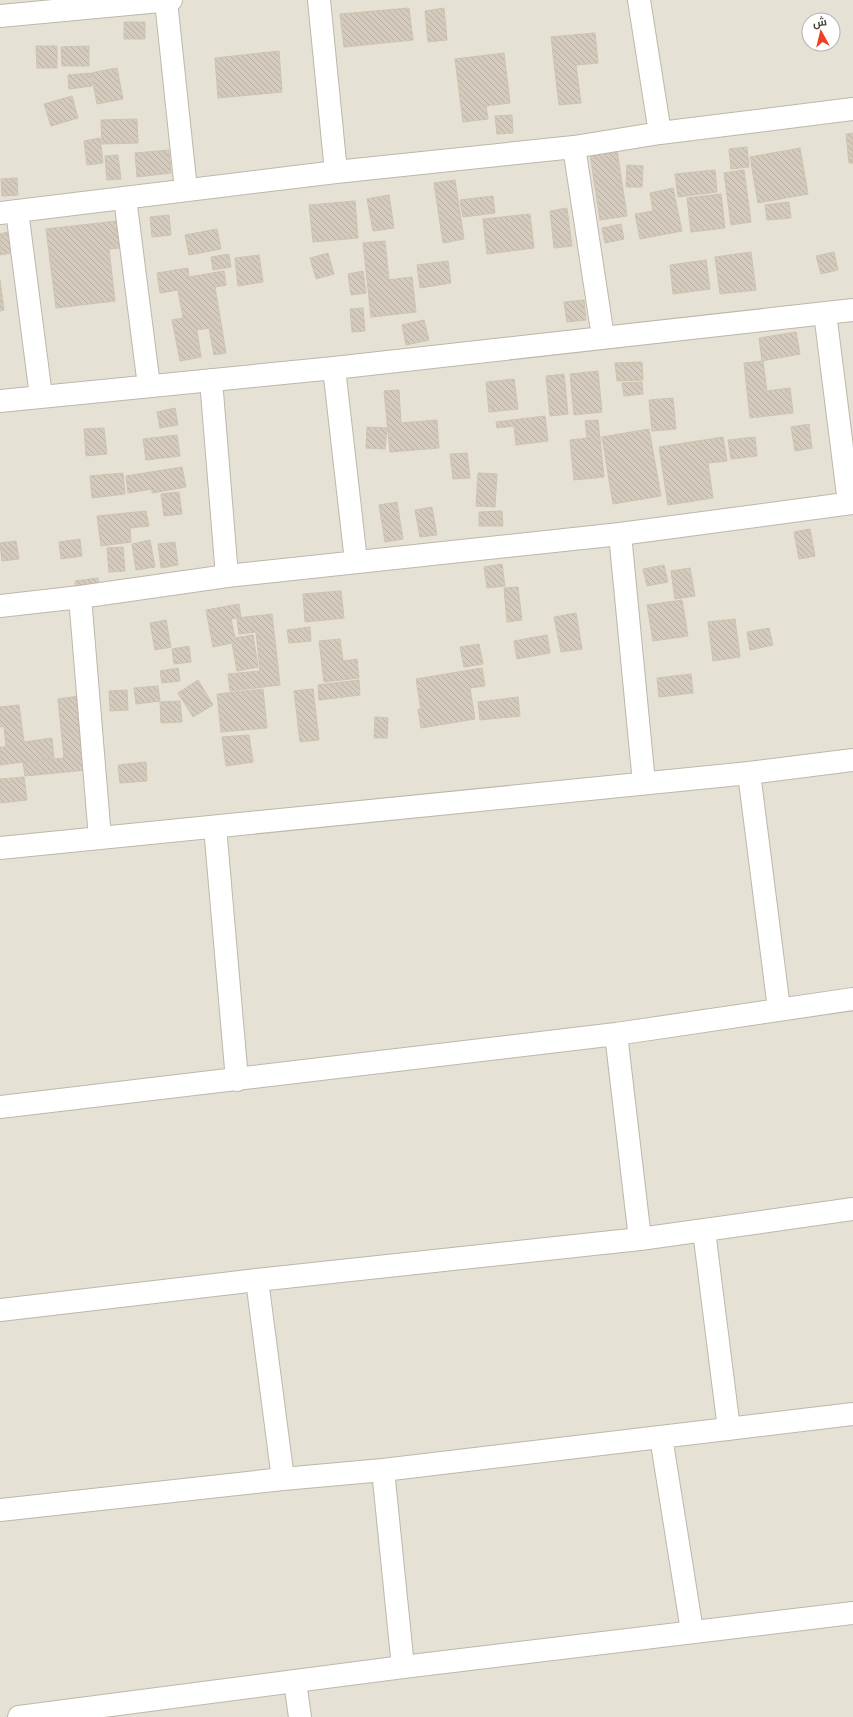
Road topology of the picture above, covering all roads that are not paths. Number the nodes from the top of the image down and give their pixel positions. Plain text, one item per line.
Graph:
1 (168, 0) edge
2 (319, 0) edge
3 (639, 0) edge
4 (3, 11) edge
5 (853, 109) edge
6 (660, 133) junction
7 (574, 147) junction
8 (336, 172) junction
9 (186, 190) junction
10 (125, 198) junction
11 (9, 212) edge
12 (853, 310) edge
13 (825, 313) junction
14 (603, 337) junction
15 (334, 368) junction
16 (211, 380) junction
17 (149, 386) junction
18 (42, 396) junction
19 (0, 401) edge
20 (851, 503) edge
21 (620, 534) junction
22 (356, 561) junction
23 (227, 576) junction
24 (80, 597) junction
25 (0, 606) edge
26 (853, 760) edge
27 (749, 773) junction
28 (644, 783) junction
29 (215, 827) junction
30 (100, 838) junction
31 (0, 848) edge
32 (853, 999) edge
33 (779, 1009) junction
34 (616, 1034) junction
35 (237, 1080) junction
36 (0, 1107) edge
37 (853, 1209) edge
38 (704, 1232) junction
39 (640, 1240) junction
40 (257, 1280) junction
41 (0, 1310) edge
42 (853, 1414) edge
43 (729, 1429) junction
44 (661, 1437) junction
45 (383, 1470) junction
46 (283, 1479) junction
47 (0, 1510) edge
48 (853, 1613) edge
49 (692, 1631) junction
50 (403, 1667) junction
51 (295, 1682) junction
52 (19, 1717) edge
53 (300, 1717) edge

1 - 4 street
1 - 9 street
2 - 8 street
3 - 6 street
5 - 6 street
6 - 7 street
7 - 8 street
7 - 14 street
8 - 9 street
9 - 10 street
10 - 11 street
10 - 17 street
11 - 18 street
12 - 13 street
13 - 14 street
13 - 20 street
14 - 15 street
15 - 16 street
15 - 22 street
16 - 17 street
16 - 23 street
17 - 18 street
18 - 19 street
20 - 21 street
21 - 22 street
21 - 28 street
22 - 23 street
23 - 24 street
24 - 25 street
24 - 30 street
26 - 27 street
27 - 28 street
27 - 33 street
28 - 29 street
29 - 30 street
29 - 35 street
30 - 31 street
32 - 33 street
33 - 34 street
34 - 35 street
34 - 39 street
35 - 36 street
37 - 38 street
38 - 39 street
38 - 43 street
39 - 40 street
40 - 41 street
40 - 46 street
42 - 43 street
43 - 44 street
44 - 45 street
44 - 49 street
45 - 46 street
45 - 50 street
46 - 47 street
48 - 49 street
49 - 50 street
50 - 51 street
51 - 52 street
51 - 53 street

